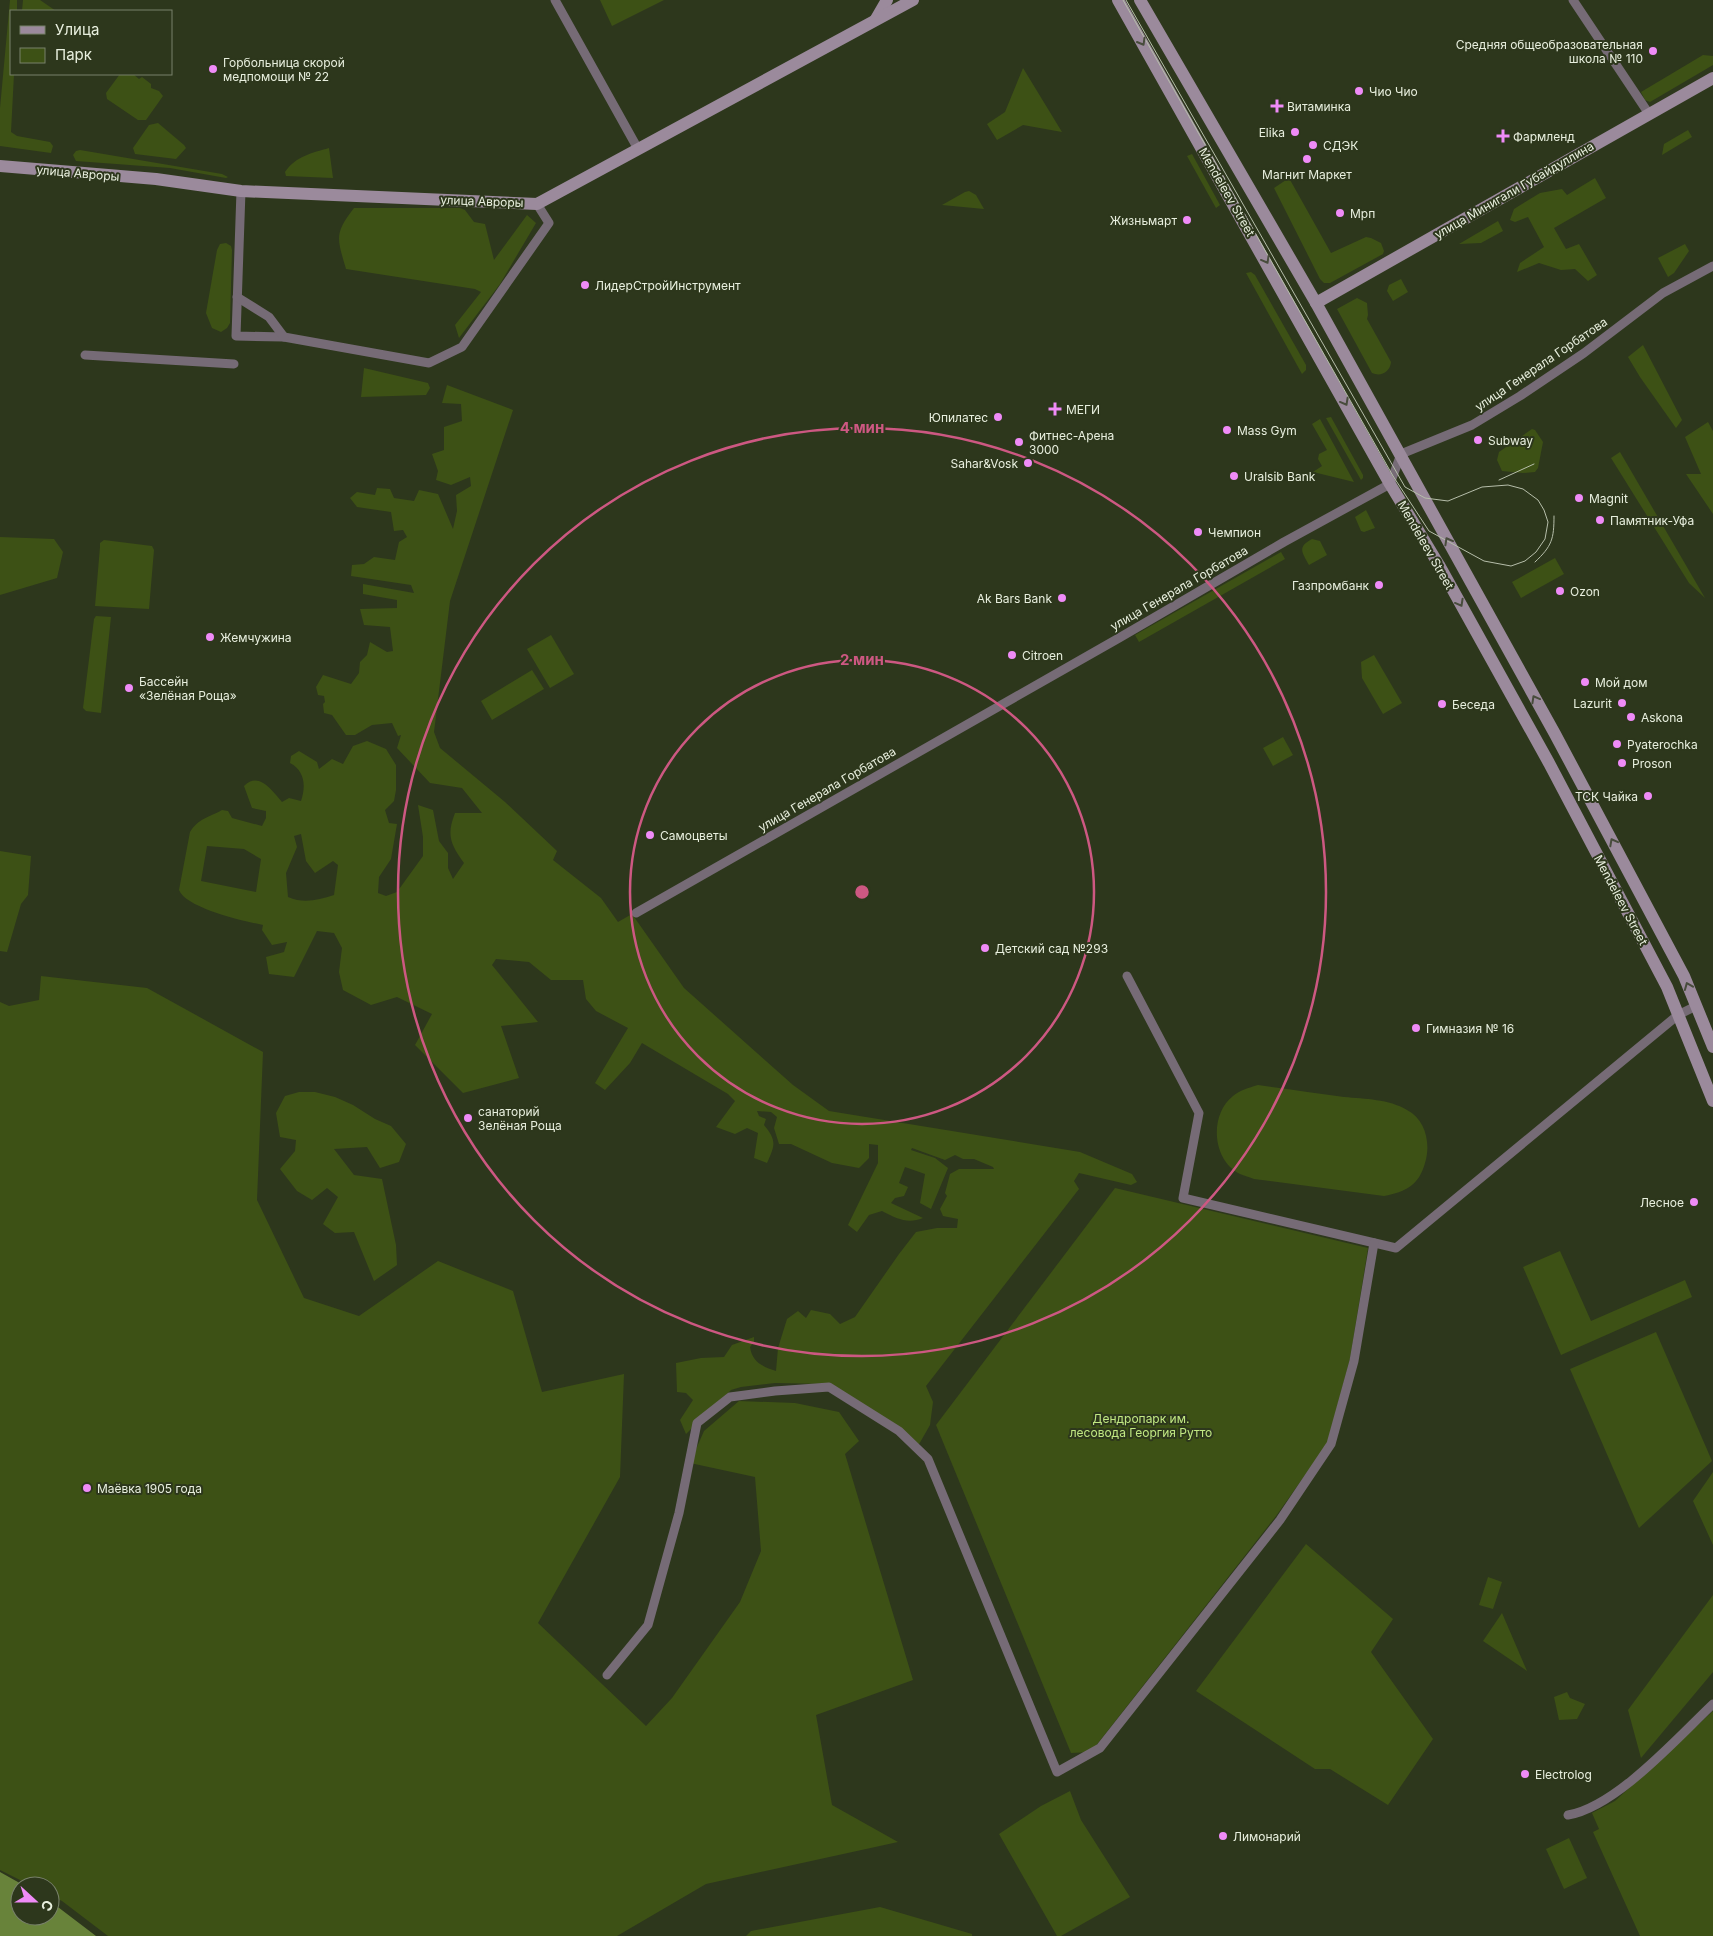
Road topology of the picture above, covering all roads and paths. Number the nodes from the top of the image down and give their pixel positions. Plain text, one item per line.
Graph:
1 (555, 0) edge
2 (887, 0) edge
3 (913, 0) edge
4 (1118, 0) edge
5 (1140, 0) edge
6 (1573, 0) edge
7 (875, 21) junction
8 (1713, 78) edge
9 (1649, 114) junction
10 (638, 149) junction
11 (0, 166) edge
12 (241, 191) junction
13 (537, 204) junction
14 (1713, 266) edge
15 (237, 297) junction
16 (1316, 303) junction
17 (284, 337) junction
18 (85, 355) dead end
19 (234, 364) dead end
20 (1401, 454) junction
21 (1390, 484) junction
22 (636, 913) dead end
23 (1127, 976) dead end
24 (1696, 1006) junction
25 (1678, 1015) junction
26 (1713, 1047) edge
27 (1713, 1101) edge
28 (1374, 1243) junction
29 (607, 1674) dead end
30 (1713, 1704) edge
31 (1568, 1815) dead end

1 - 10 street
2 - 7 main road
3 - 7 main road, улица Авроры
4 -> 21 main road, Mendeleev Street
5 - 16 main road, Mendeleev Street
6 - 9 street
7 - 10 main road, улица Авроры
8 - 9 main road, улица Минигали Губайдуллина
9 - 16 main road, улица Минигали Губайдуллина
10 - 13 main road, улица Авроры
11 - 12 main road, улица Авроры
12 - 13 main road, улица Авроры
12 - 15 street
13 - 17 street
14 - 20 street, улица Генерала Горбатова
15 - 17 street
15 - 17 street
16 - 20 main road, Mendeleev Street
18 - 19 street
20 - 21 street
24 -> 20 main road, Mendeleev Street
21 - 22 street, улица Генерала Горбатова
21 -> 25 main road, Mendeleev Street
23 - 28 street
24 - 25 street
24 - 26 main road, Mendeleev Street
25 - 27 main road, Mendeleev Street
25 - 28 street
28 - 29 street
30 - 31 street

